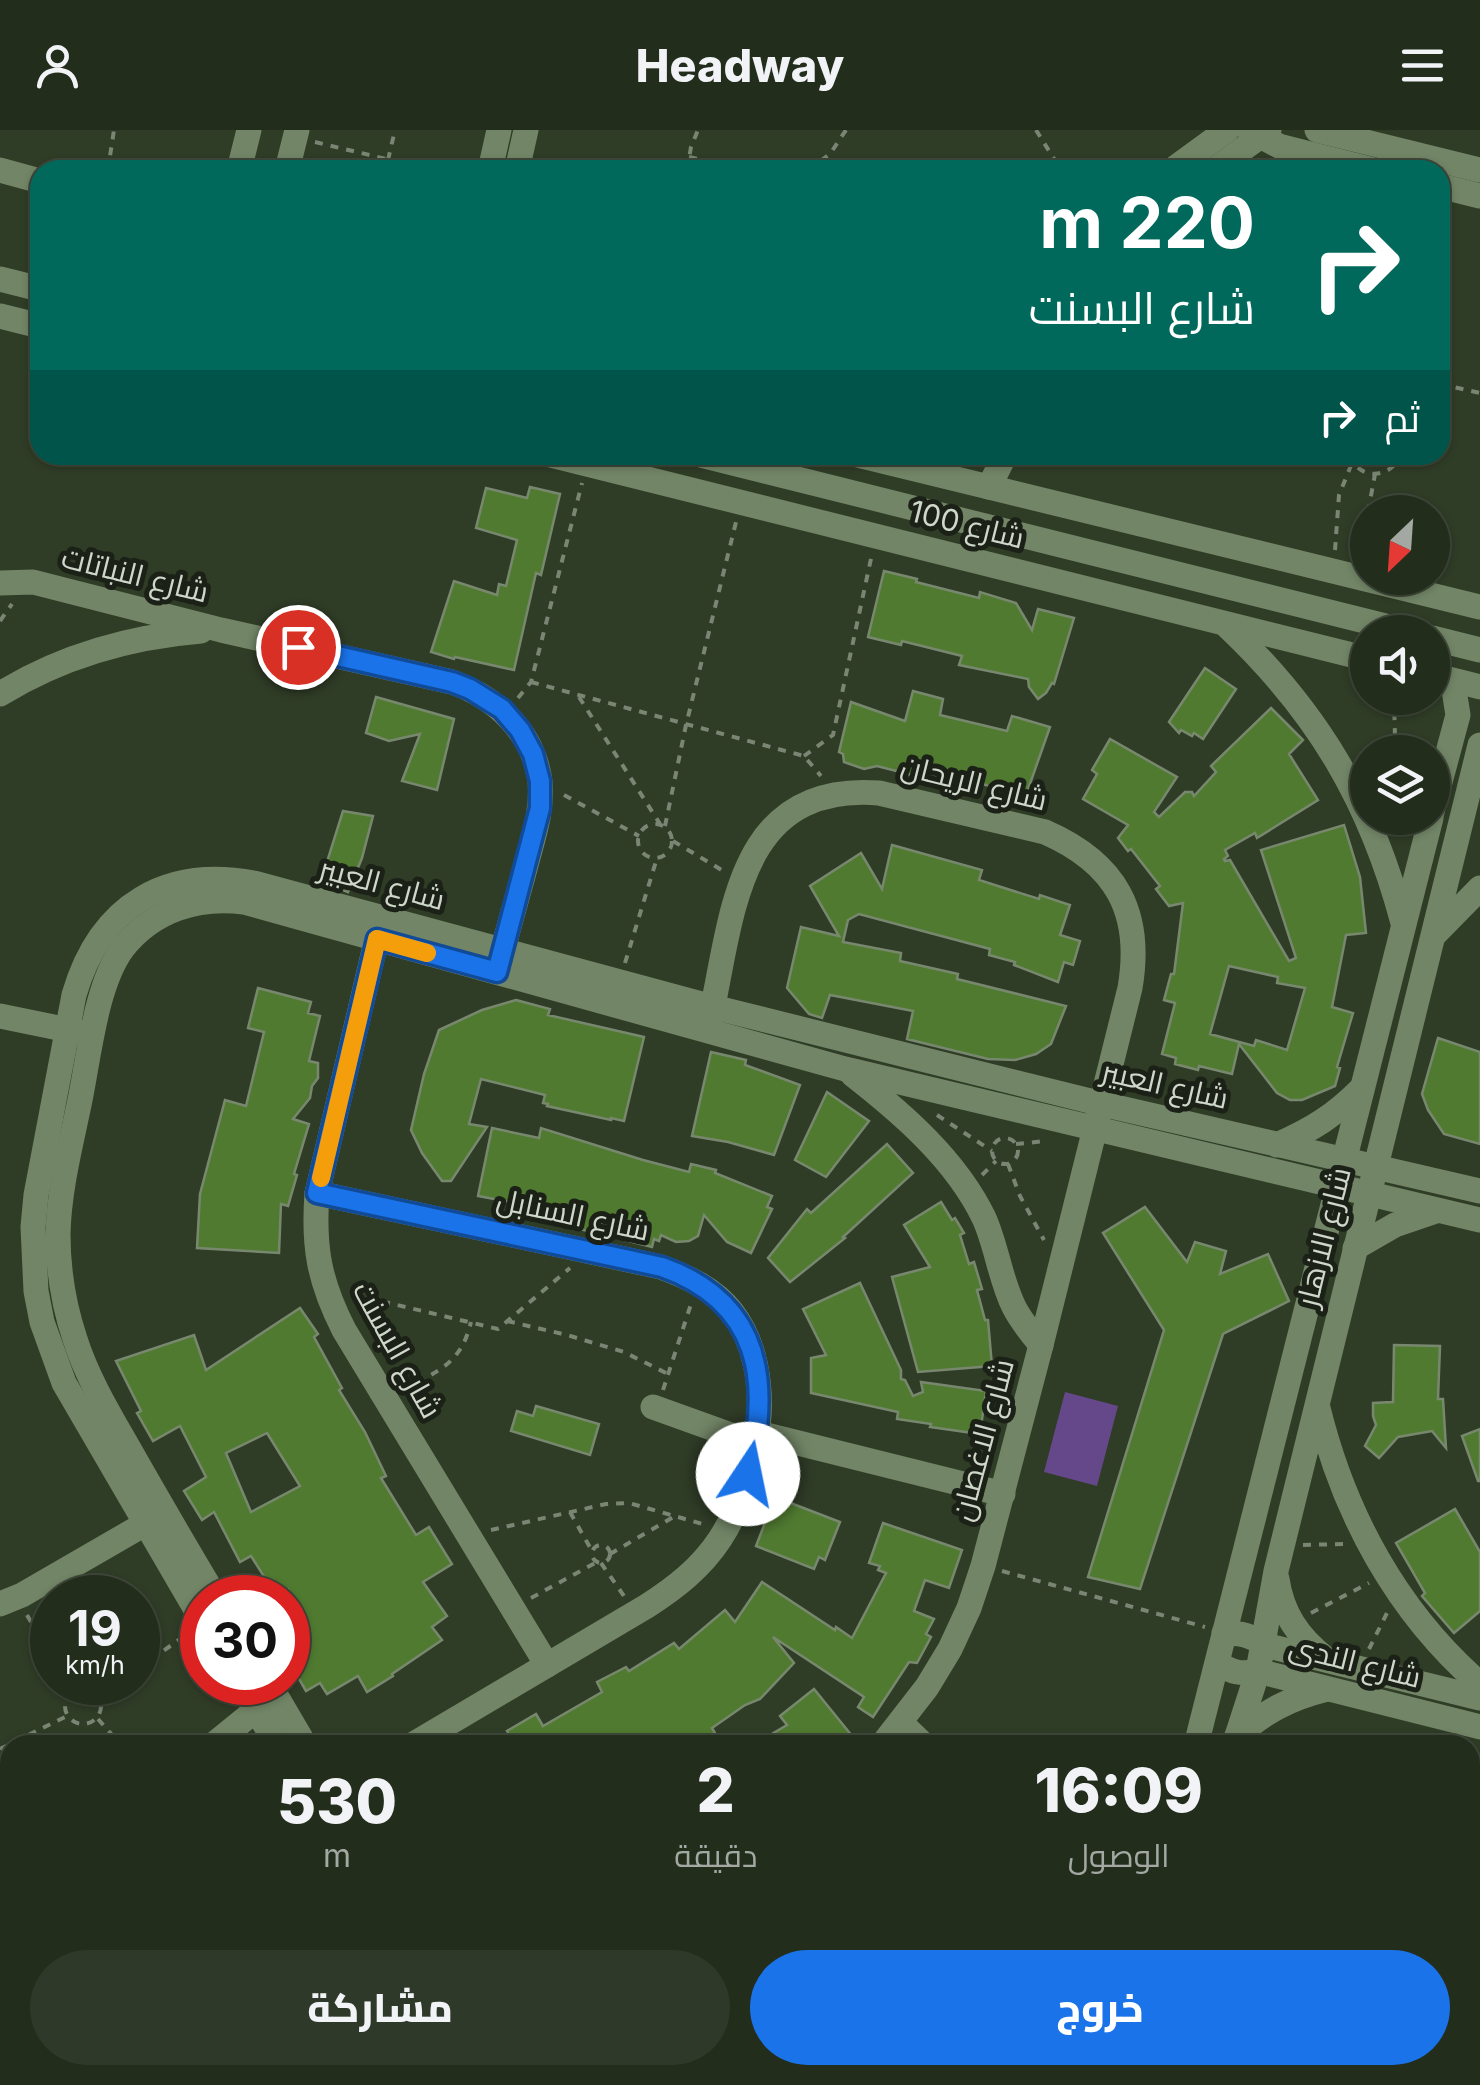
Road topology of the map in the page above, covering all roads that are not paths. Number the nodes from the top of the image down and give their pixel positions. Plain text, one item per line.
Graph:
1 (250, 130) edge
2 (500, 130) edge
3 (526, 130) edge
4 (1227, 130) edge
5 (1317, 130) edge
6 (1259, 132) edge
7 (296, 134) edge
8 (242, 160) edge
9 (290, 160) edge
10 (492, 160) edge
11 (519, 160) edge
12 (1186, 160) edge
13 (1226, 160) edge
14 (1334, 160) edge
15 (1439, 160) edge
16 (1450, 163) edge
17 (0, 170) edge
18 (1480, 170) edge
19 (30, 178) edge
20 (1450, 188) edge
21 (1480, 196) edge
22 (0, 280) edge
23 (30, 288) edge
24 (0, 316) edge
25 (30, 324) edge
26 (591, 465) edge
27 (741, 465) edge
28 (899, 465) edge
29 (1000, 465) edge
30 (989, 487) junction
31 (0, 583) edge
32 (1480, 607) edge
33 (1341, 616) junction
34 (1350, 618) edge
35 (1224, 623) junction
36 (221, 630) junction
37 (1450, 642) edge
38 (1480, 650) edge
39 (1332, 651) junction
40 (1350, 655) edge
41 (1450, 680) edge
42 (1450, 686) edge
43 (1480, 687) edge
44 (0, 694) edge
45 (1467, 729) edge
46 (1480, 745) edge
47 (1450, 771) edge
48 (1427, 835) edge
49 (1480, 888) edge
50 (1404, 926) junction
51 (380, 928) junction
52 (1432, 938) junction
53 (500, 961) junction
54 (0, 1016) edge
55 (710, 1019) junction
56 (68, 1030) junction
57 (94, 1035) junction
58 (845, 1068) junction
59 (1362, 1088) junction
60 (1099, 1116) junction
61 (1277, 1145) junction
62 (1341, 1173) junction
63 (1371, 1180) junction
64 (1480, 1191) edge
65 (317, 1193) junction
66 (1439, 1210) junction
67 (1480, 1220) edge
68 (1355, 1248) junction
69 (1041, 1345) junction
70 (657, 1401) road end
71 (1317, 1403) junction
72 (757, 1439) junction
73 (1003, 1494) junction
74 (155, 1518) junction
75 (1279, 1558) junction
76 (198, 1575) edge
77 (180, 1588) edge
78 (8, 1601) edge
79 (1224, 1632) junction
80 (1264, 1645) junction
81 (1328, 1661) junction
82 (1217, 1663) junction
83 (547, 1665) junction
84 (1258, 1672) junction
85 (1480, 1684) edge
86 (1328, 1689) junction
87 (1480, 1698) edge
88 (253, 1705) edge
89 (282, 1705) edge
90 (256, 1710) junction
91 (901, 1723) junction
92 (1480, 1727) edge
93 (225, 1735) edge
94 (271, 1735) edge
95 (299, 1735) edge
96 (429, 1735) edge
97 (891, 1735) edge
98 (914, 1735) edge
99 (1199, 1735) edge
100 (1237, 1735) edge
101 (1241, 1735) edge

1 - 8 street
2 - 10 street
3 - 11 street
4 - 12 street
5 - 15 street
6 - 13 street
6 - 14 street
7 - 9 street
16 - 18 street
17 - 19 street
20 - 21 street
22 - 23 street
24 - 25 street
26 - 35 street, شارع 100
27 - 33 street, شارع 100
28 - 30 street
29 - 30 street
30 - 32 street
31 - 36 street, شارع النباتات
33 - 34 street, شارع 100
33 - 39 street
35 - 39 street, شارع 100
35 - 50 street
36 - 44 street
36 - 53 street, شارع النباتات
37 - 38 street
39 - 40 street, شارع 100
41 - 43 street
42 - 45 street, شارع الازهار
45 - 47 street, شارع الازهار
46 - 52 street, شارع الازهار
48 - 50 street, شارع الازهار
49 - 52 street
50 - 59 street, شارع الازهار
51 - 53 street, شارع العبير
51 - 56 street, شارع العبير
51 - 57 street, شارع العبير
51 - 65 street, شارع البسنت
52 - 63 street, شارع الازهار
53 - 55 street, شارع العبير
53 - 55 street, شارع العبير
54 - 56 street
55 - 58 street, شارع العبير
55 - 60 street, شارع العبير
55 - 60 street, شارع الريحان
56 - 57 street
56 - 74 street, شارع العبير
57 - 74 street, شارع العبير
58 - 60 street, شارع العبير
58 - 69 street
59 - 61 street
59 - 62 street, شارع الازهار
60 - 61 street, شارع العبير
60 - 62 street, شارع العبير
60 - 69 street, شارع الاغصان
61 - 62 street, شارع العبير
62 - 63 street, شارع العبير
62 - 79 street, شارع الازهار
63 - 64 street
63 - 66 street
63 - 68 street, شارع الازهار
65 - 72 street, شارع السنابل
65 - 83 street, شارع البسنت
66 - 67 street
66 - 68 street
68 - 71 street, شارع الازهار
69 - 73 street, شارع الاغصان
70 - 72 street
71 - 75 street, شارع الازهار
71 - 85 street
72 - 73 street
72 - 83 street, شارع السنابل
73 - 91 street, شارع الاغصان
74 - 76 street, شارع العبير
74 - 77 street, شارع العبير
74 - 78 street
75 - 80 street, شارع الازهار
75 - 81 street
79 - 80 street, شارع الندى
79 - 82 street, شارع الازهار
80 - 81 street, شارع الندى
80 - 84 street, شارع الازهار
81 - 87 street, شارع الندى
82 - 84 street, شارع الندى
82 - 99 street, شارع الازهار
83 - 96 street, شارع السنابل
84 - 86 street, شارع الندى
84 - 100 street, شارع الازهار
86 - 92 street, شارع الندى
86 - 101 street
88 - 90 street
89 - 95 street
90 - 93 street
90 - 94 street
91 - 97 street, شارع الاغصان
91 - 98 street

